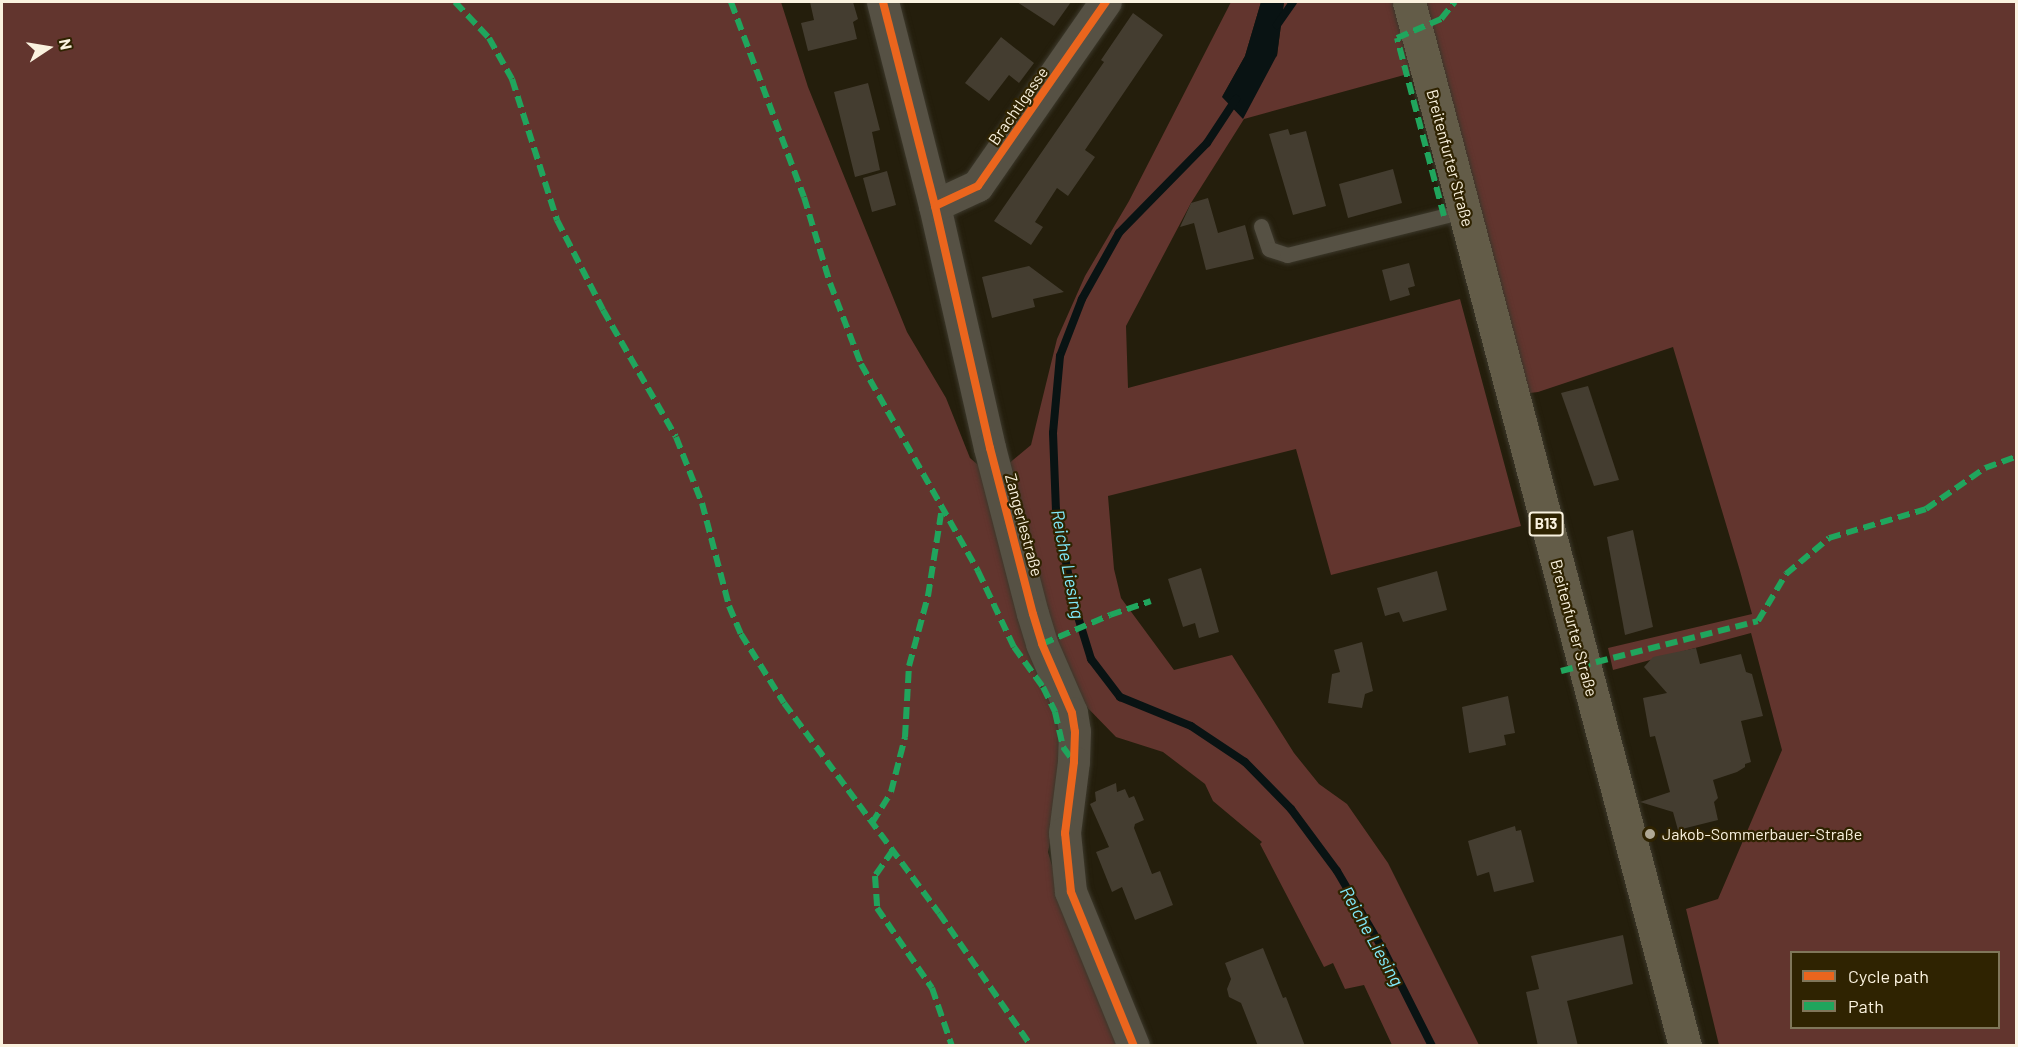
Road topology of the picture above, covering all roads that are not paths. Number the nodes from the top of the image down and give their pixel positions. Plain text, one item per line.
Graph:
1 (883, 2) edge
2 (1106, 2) edge
3 (1409, 2) edge
4 (935, 206) junction
5 (1464, 211) junction
6 (1261, 226) dead end
7 (1134, 1046) edge
8 (1684, 1046) edge

1 - 4 street, Zangerlestraße
2 - 4 street, Brachtlgasse
3 - 5 main road, Breitenfurter Straße / B13
4 - 7 street, Zangerlestraße
5 - 6 lane
5 - 8 main road, Breitenfurter Straße / B13

